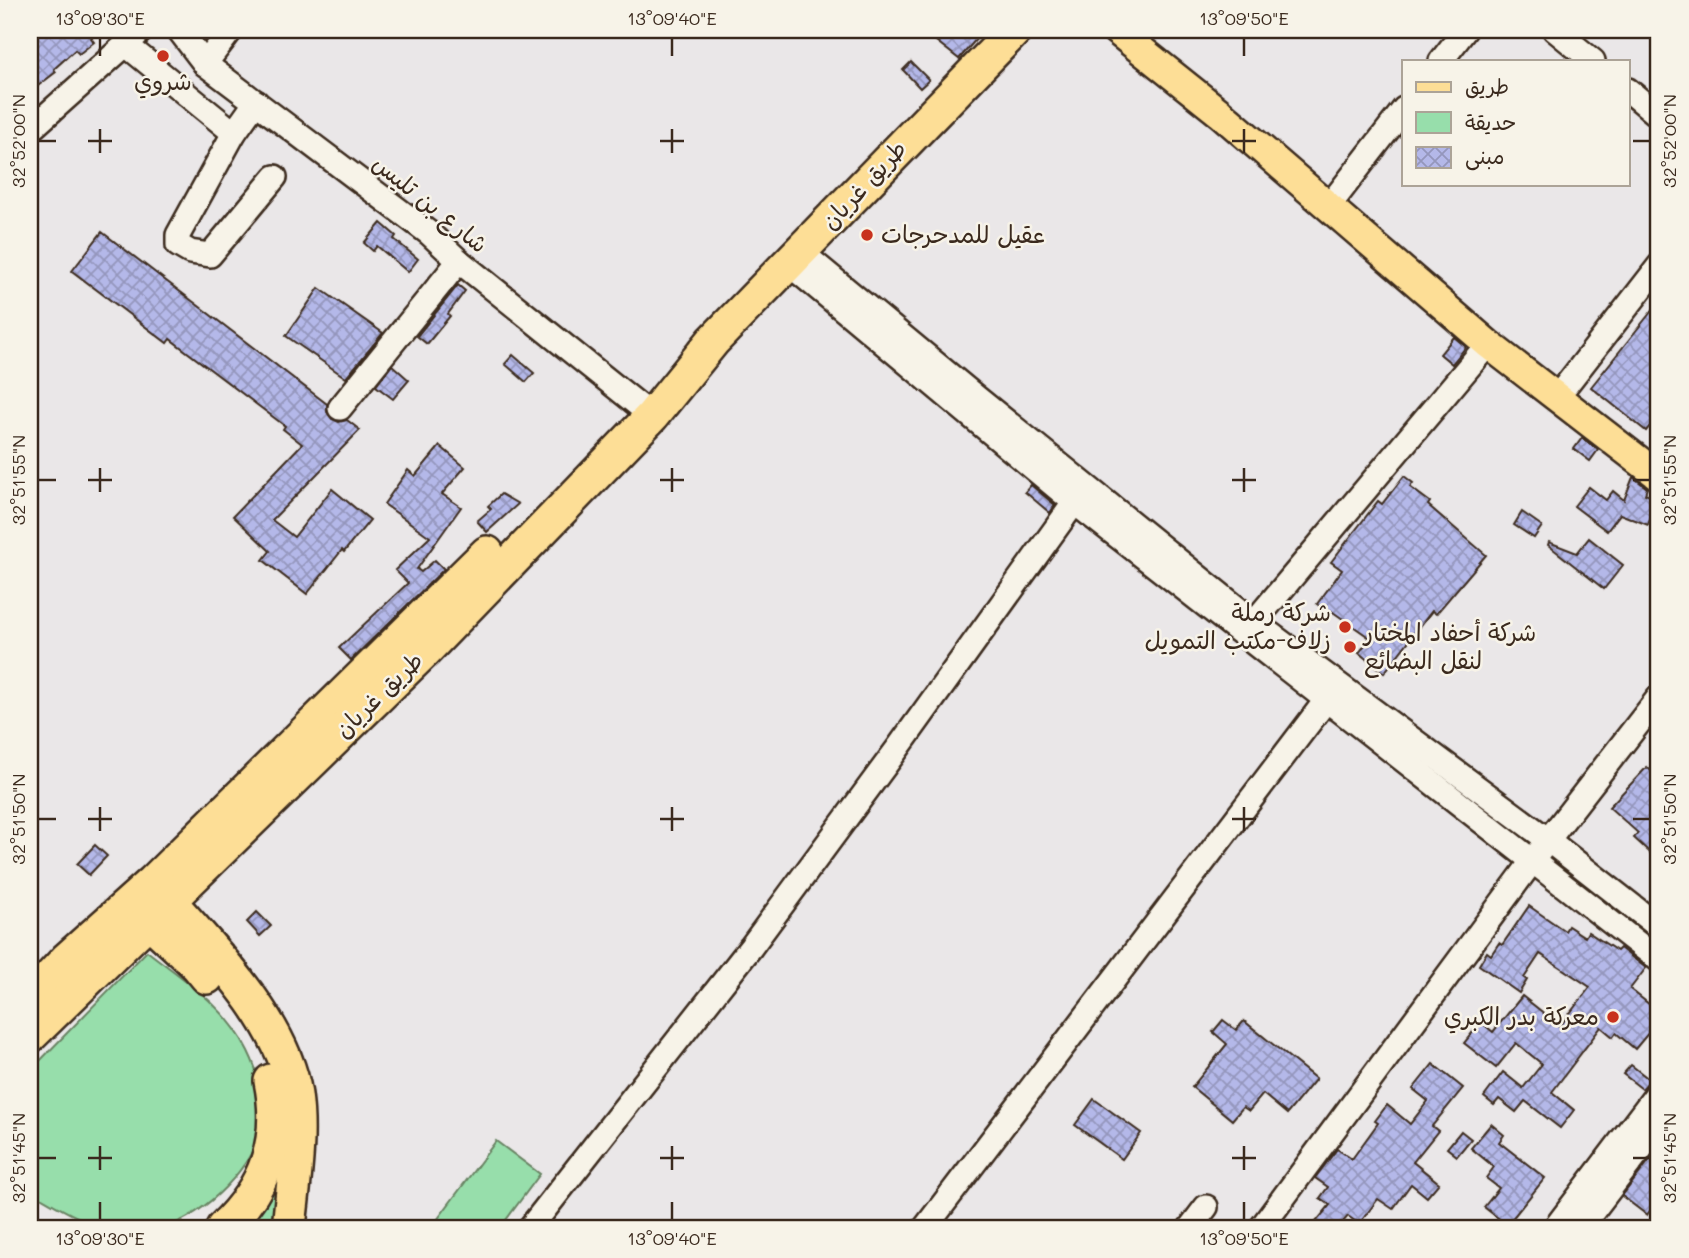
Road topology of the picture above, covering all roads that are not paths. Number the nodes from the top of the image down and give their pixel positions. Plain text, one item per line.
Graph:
1 (179, 30) edge
2 (231, 30) edge
3 (1015, 30) edge
4 (1115, 30) edge
5 (1465, 30) edge
6 (1555, 30) edge
7 (133, 37) edge
8 (1442, 60) edge
9 (1592, 60) edge
10 (205, 64) junction
11 (1630, 92) edge
12 (256, 102) junction
13 (1402, 112) edge
14 (1659, 116) edge
15 (30, 130) edge
16 (234, 133) junction
17 (275, 177) dead end
18 (1329, 206) junction
19 (795, 258) junction
20 (459, 261) junction
21 (1659, 266) edge
22 (1488, 344) junction
23 (1557, 397) junction
24 (340, 408) dead end
25 (644, 409) junction
26 (1659, 476) edge
27 (1080, 495) junction
28 (1248, 629) junction
29 (1332, 693) junction
30 (1659, 697) edge
31 (1548, 840) junction
32 (1532, 861) junction
33 (150, 902) junction
34 (1659, 928) edge
35 (67, 959) junction
36 (1659, 960) edge
37 (30, 979) edge
38 (30, 999) edge
39 (30, 1036) edge
40 (1659, 1091) edge
41 (1659, 1125) edge
42 (1206, 1207) dead end
43 (223, 1228) edge
44 (289, 1228) edge
45 (530, 1228) edge
46 (925, 1228) edge
47 (1190, 1228) edge
48 (1261, 1228) edge
49 (1555, 1228) edge
50 (1580, 1228) edge

1 - 10 street, شارع بن تليس
2 - 10 street
3 - 19 highway, طريق غريان
4 - 18 main road
5 - 8 street
6 - 9 street
7 - 15 street
7 - 16 street
10 - 12 street, شارع بن تليس
11 - 14 street
12 - 16 street
12 - 20 street, شارع بن تليس
13 - 18 street
16 - 17 street
18 - 22 main road
19 - 25 highway, طريق غريان
19 - 27 street
20 - 24 street
20 - 25 street, شارع بن تليس
21 - 23 street
22 - 23 main road
22 - 28 street
23 - 26 main road
25 - 33 highway, طريق غريان
27 - 28 street
27 - 45 street
28 - 29 street
29 - 31 street
29 - 32 street
29 - 46 street
30 - 31 street
31 - 32 street
31 - 34 street
32 - 36 street
32 - 48 street
33 - 35 highway, طريق غريان
33 - 39 highway, طريق غريان
33 - 43 highway
33 - 44 highway
35 - 37 highway
35 - 38 highway, طريق غريان
40 - 49 street
41 - 50 street
42 - 47 street

